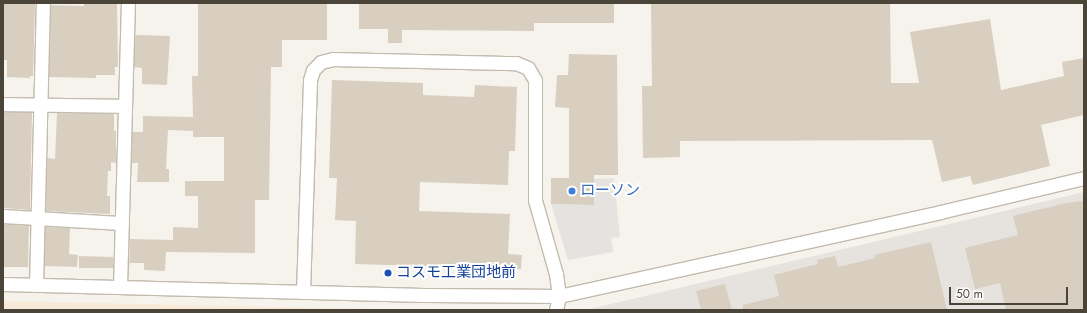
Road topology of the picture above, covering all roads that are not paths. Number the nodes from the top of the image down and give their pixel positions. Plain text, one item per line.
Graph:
1 (43, 3) edge
2 (128, 3) edge
3 (3, 104) edge
4 (40, 105) junction
5 (125, 106) junction
6 (1084, 178) edge
7 (3, 216) edge
8 (36, 217) junction
9 (122, 223) junction
10 (3, 284) edge
11 (36, 285) junction
12 (120, 287) junction
13 (303, 292) junction
14 (559, 296) junction
15 (556, 310) edge

1 - 4 street
2 - 5 street
3 - 4 street
4 - 5 street
4 - 8 street
5 - 9 street
6 - 14 street
7 - 8 street
8 - 9 street
8 - 11 street
9 - 12 street
10 - 11 street
11 - 12 street
12 - 13 street
13 - 14 street
13 - 14 street
14 - 15 street

